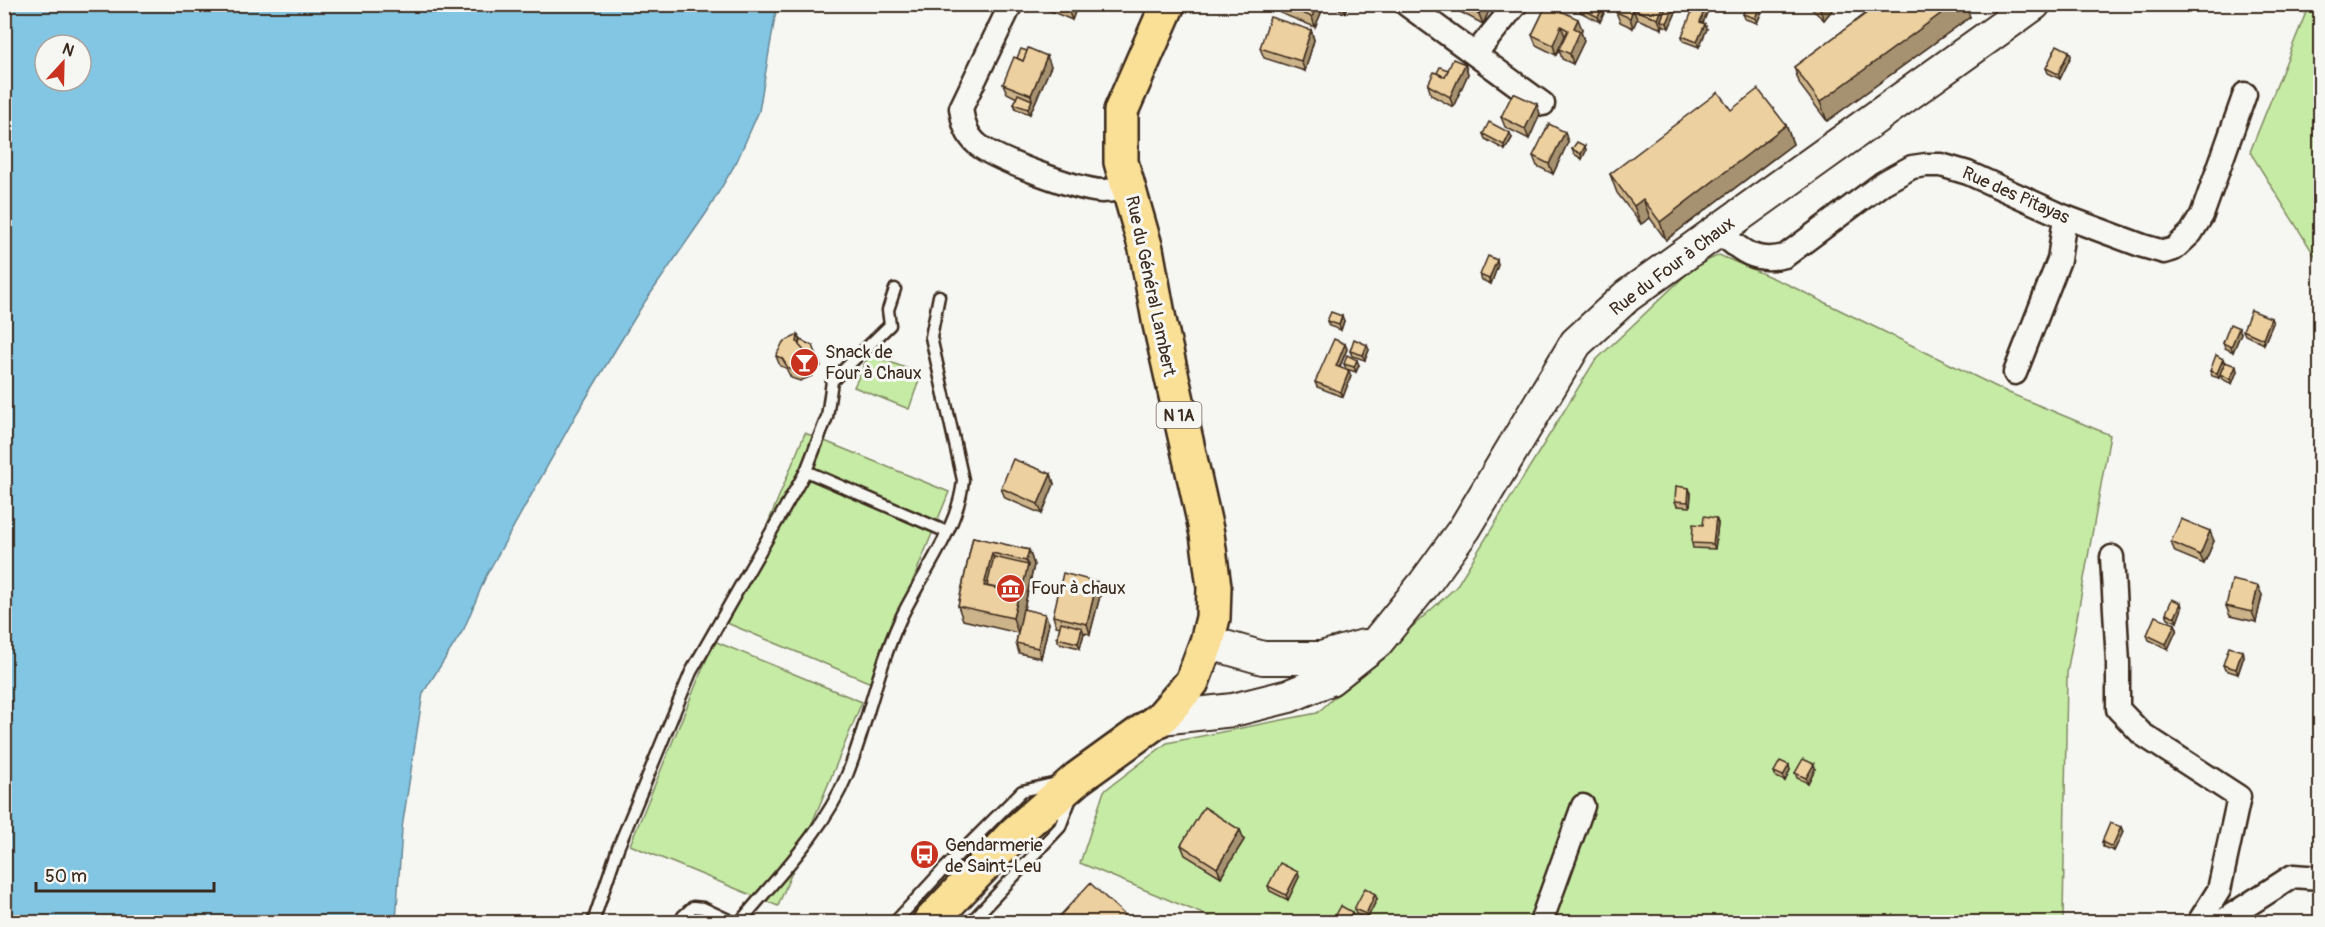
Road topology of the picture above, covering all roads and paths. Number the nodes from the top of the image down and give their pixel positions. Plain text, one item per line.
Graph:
1 (1011, 4) edge
2 (1168, 4) edge
3 (1406, 4) edge
4 (1516, 4) edge
5 (2034, 4) edge
6 (1475, 54) junction
7 (2245, 94) dead end
8 (1543, 104) dead end
9 (1130, 188) junction
10 (2065, 217) junction
11 (1718, 231) junction
12 (895, 290) dead end
13 (939, 296) dead end
14 (2015, 373) dead end
15 (806, 471) junction
16 (947, 532) junction
17 (2112, 557) dead end
18 (1207, 642) junction
19 (1377, 642) junction
20 (1161, 718) junction
21 (1078, 778) junction
22 (1583, 806) dead end
23 (2320, 878) edge
24 (593, 922) edge
25 (680, 922) edge
26 (733, 922) edge
27 (740, 922) edge
28 (895, 922) edge
29 (930, 922) edge
30 (971, 922) edge
31 (1541, 922) edge
32 (2199, 922) edge
33 (2221, 922) edge

1 - 9 street
2 - 9 main road, Rue du Général Lambert / N 1A
3 - 6 street
4 - 6 street
5 - 11 main road, Rue du Four à Chaux
6 - 8 street
7 - 10 street, Rue des Pitayas
9 - 18 main road, Rue du Général Lambert / N 1A
10 - 11 street, Rue des Pitayas
10 - 14 street
11 - 19 main road, Rue du Four à Chaux
12 - 15 lane
13 - 16 lane
15 - 16 lane
15 - 24 lane
16 - 27 lane
17 - 32 street
18 - 19 main road
18 - 20 main road, Rue du Général Lambert / N 1A
19 - 20 main road, Rue du Four à Chaux
20 - 21 main road, Rue du Général Lambert / N 1A
21 - 28 lane
21 - 29 main road, Rue du Général Lambert / N 1A
21 - 30 lane
22 - 31 street
23 - 33 street
25 - 26 lane

